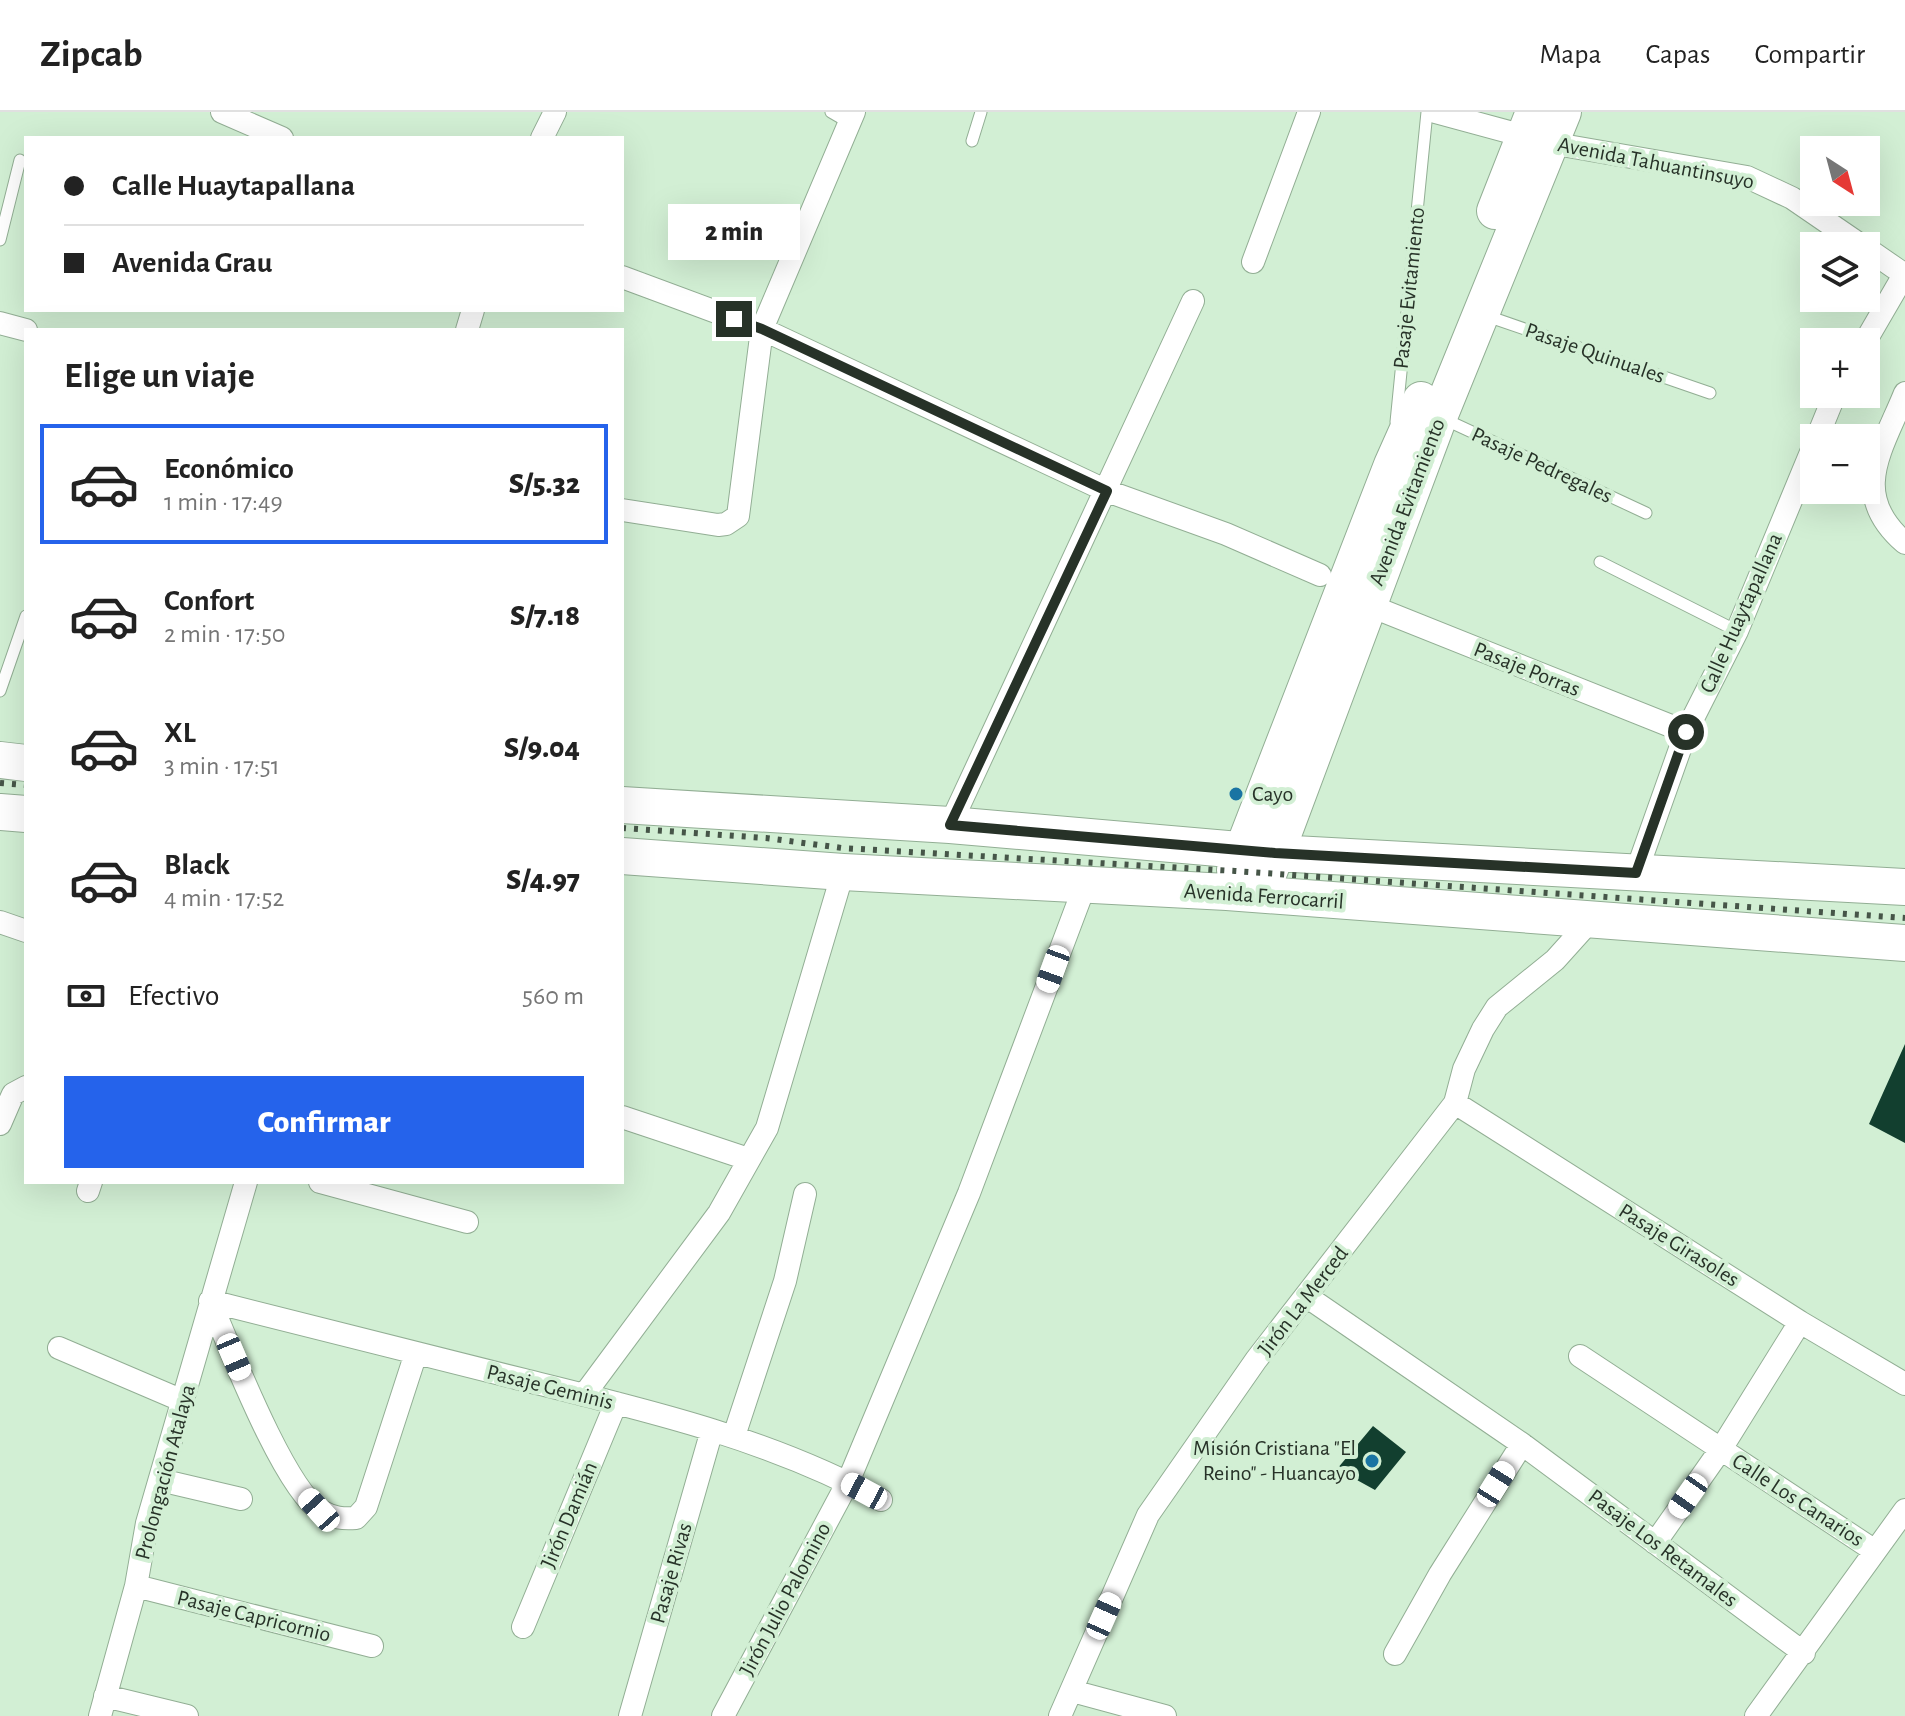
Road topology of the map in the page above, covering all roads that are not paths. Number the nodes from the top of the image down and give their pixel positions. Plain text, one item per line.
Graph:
1 (222, 112) edge
2 (555, 112) edge
3 (981, 112) edge
4 (1309, 112) edge
5 (1427, 112) edge
6 (1435, 112) edge
7 (845, 116) edge
8 (1543, 125) edge
9 (277, 136) edge
10 (543, 136) edge
11 (972, 141) dead end
12 (20, 160) dead end
13 (1842, 232) edge
14 (0, 240) edge
15 (1880, 258) edge
16 (1253, 262) dead end
17 (1905, 274) edge
18 (624, 278) edge
19 (1193, 301) dead end
20 (1480, 313) junction
21 (0, 323) edge
22 (1873, 328) edge
23 (24, 329) edge
24 (762, 329) junction
25 (1710, 393) dead end
26 (1905, 393) edge
27 (1439, 417) junction
28 (1392, 465) junction
29 (1800, 479) edge
30 (1107, 491) junction
31 (624, 510) edge
32 (1646, 513) dead end
33 (1905, 543) edge
34 (1600, 562) dead end
35 (1320, 575) dead end
36 (1368, 605) junction
37 (24, 622) edge
38 (1737, 631) junction
39 (0, 691) edge
40 (1686, 732) junction
41 (0, 760) edge
42 (24, 763) edge
43 (624, 805) edge
44 (0, 812) edge
45 (24, 814) edge
46 (950, 825) junction
47 (1259, 851) junction
48 (624, 856) edge
49 (843, 872) junction
50 (1636, 873) junction
51 (1085, 885) junction
52 (1905, 887) edge
53 (1243, 894) junction
54 (1591, 920) junction
55 (0, 922) edge
56 (24, 930) edge
57 (1905, 943) edge
58 (24, 1088) edge
59 (1455, 1103) junction
60 (624, 1118) edge
61 (0, 1124) edge
62 (748, 1159) junction
63 (245, 1184) edge
64 (327, 1184) edge
65 (805, 1194) dead end
66 (467, 1222) dead end
67 (1306, 1296) junction
68 (210, 1301) junction
69 (1800, 1322) junction
70 (59, 1348) dead end
71 (416, 1353) junction
72 (1580, 1356) dead end
73 (1905, 1384) edge
74 (584, 1395) junction
75 (183, 1401) junction
76 (616, 1403) junction
77 (723, 1433) junction
78 (1522, 1444) junction
79 (1721, 1449) junction
80 (160, 1480) junction
81 (848, 1482) junction
82 (241, 1499) dead end
83 (881, 1500) dead end
84 (1905, 1510) edge
85 (1655, 1543) junction
86 (1875, 1551) junction
87 (136, 1586) junction
88 (523, 1627) dead end
89 (372, 1646) dead end
90 (1804, 1653) junction
91 (1395, 1654) dead end
92 (1072, 1691) junction
93 (103, 1706) edge
94 (187, 1716) edge
95 (630, 1716) edge
96 (723, 1716) edge
97 (1060, 1716) edge
98 (1165, 1716) edge
99 (1756, 1716) edge

1 - 9 street
2 - 10 street
3 - 11 lane
4 - 16 street
5 - 28 lane, Pasaje Evitamiento
6 - 8 street, Avenida Tahuantinsuyo
7 - 24 street
8 - 13 street, Avenida Tahuantinsuyo
8 - 20 main road, Avenida Evitamiento
8 - 28 main road, Avenida Evitamiento
12 - 14 lane
15 - 17 street, Avenida Tahuantinsuyo
17 - 22 street
18 - 24 street
19 - 30 street
20 - 25 lane, Pasaje Quinuales
20 - 27 main road, Avenida Evitamiento
21 - 23 street
24 - 30 street
24 - 31 street
26 - 33 street
27 - 32 lane, Pasaje Pedregales
27 - 36 main road, Avenida Evitamiento
28 - 47 main road, Avenida Evitamiento
29 - 38 street, Calle Huaytapallana
30 - 35 street
30 - 46 street
34 - 38 lane
36 - 40 street, Pasaje Porras
36 - 47 main road, Avenida Evitamiento
37 - 39 lane
38 - 40 street, Calle Huaytapallana
40 - 50 street, Calle Huaytapallana
41 - 42 main road
43 - 46 main road, Avenida Ferrocarril
44 - 45 main road
46 - 47 main road, Avenida Ferrocarril
47 - 50 main road, Avenida Ferrocarril
47 - 53 main road, Avenida Evitamiento
48 - 49 main road, Avenida Ferrocarril
49 - 51 main road, Avenida Ferrocarril
49 - 62 street
50 - 52 main road, Avenida Ferrocarril
51 - 53 main road, Avenida Ferrocarril
51 - 81 street, Jirón Julio Palomino
53 - 54 main road, Avenida Ferrocarril
54 - 57 main road, Avenida Ferrocarril
54 - 59 street, Jirón La Merced
55 - 56 street
58 - 61 street
59 - 67 street, Jirón La Merced
59 - 69 street, Pasaje Girasoles
60 - 62 street
62 - 74 street
63 - 68 street, Prolongación Atalaya
64 - 66 street
65 - 77 street, Pasaje Rivas
67 - 78 street, Pasaje Los Retamales
67 - 92 street, Jirón La Merced
68 - 71 street, Pasaje Geminis
68 - 71 street
68 - 75 street, Prolongación Atalaya
69 - 73 street, Pasaje Girasoles
69 - 79 street
70 - 75 street
71 - 74 street, Pasaje Geminis
72 - 79 street, Calle Los Canarios
74 - 76 street, Pasaje Geminis
75 - 80 street, Prolongación Atalaya
76 - 77 street, Pasaje Geminis
76 - 88 street, Jirón Damián
77 - 81 street, Pasaje Geminis
77 - 95 street, Pasaje Rivas
78 - 85 street, Pasaje Los Retamales
78 - 91 street
79 - 85 street
79 - 86 street, Calle Los Canarios
80 - 82 street
80 - 87 street, Prolongación Atalaya
81 - 83 street, Pasaje Geminis
81 - 96 street, Jirón Julio Palomino
84 - 86 street
85 - 90 street, Pasaje Los Retamales
86 - 90 street
87 - 89 street, Pasaje Capricornio
87 - 93 street, Prolongación Atalaya
90 - 99 street
92 - 97 street, Jirón La Merced
92 - 98 street
93 - 94 street

